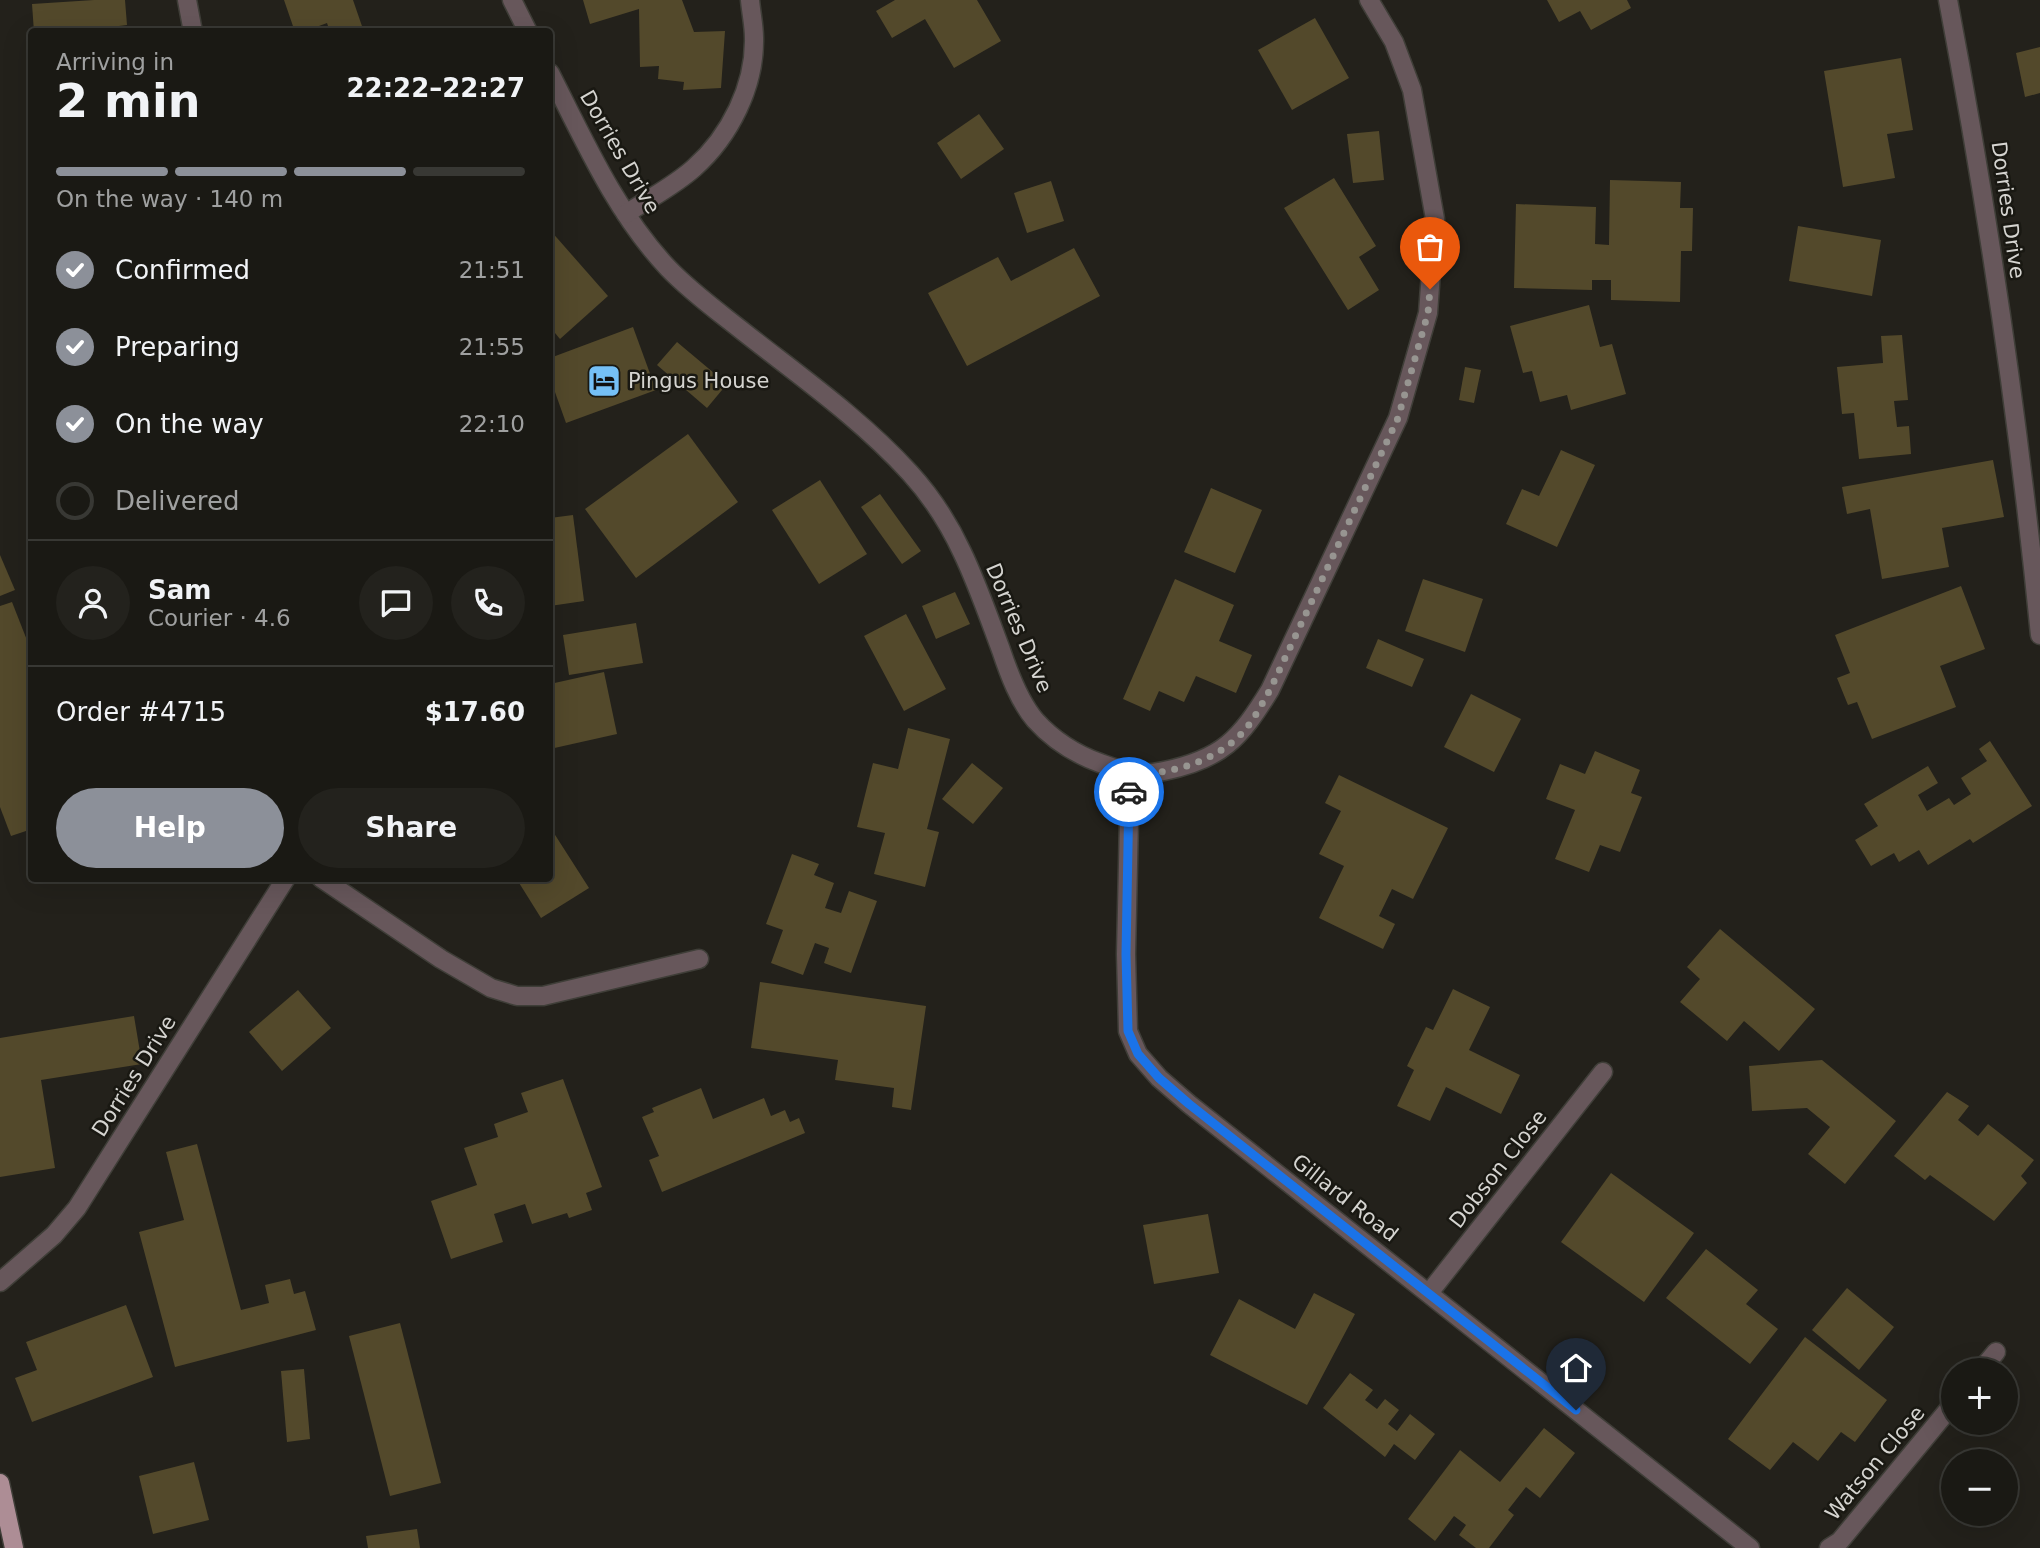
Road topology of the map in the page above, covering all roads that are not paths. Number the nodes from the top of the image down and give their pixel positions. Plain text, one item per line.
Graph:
1 (187, 0) edge
2 (512, 0) edge
3 (750, 0) edge
4 (1369, 0) edge
5 (1948, 0) edge
6 (192, 28) edge
7 (526, 28) edge
8 (553, 79) edge
9 (626, 215) junction
10 (2040, 635) edge
11 (1130, 774) junction
12 (283, 882) edge
13 (327, 882) edge
14 (699, 958) dead end
15 (1603, 1072) dead end
16 (0, 1282) edge
17 (1429, 1293) junction
18 (1996, 1352) dead end
19 (1991, 1358) edge
20 (1941, 1419) edge
21 (0, 1483) edge
22 (14, 1548) edge
23 (1751, 1548) edge
24 (1829, 1548) edge

1 - 6 street
2 - 7 street
3 - 9 street
4 - 11 street, Dorries Drive
5 - 10 street, Dorries Drive
8 - 9 street, Dorries Drive
9 - 11 street, Dorries Drive
11 - 17 street, Gillard Road
12 - 16 street, Dorries Drive
13 - 14 street
15 - 17 street, Dobson Close
17 - 23 street, Gillard Road
18 - 19 street
20 - 24 street, Watson Close
21 - 22 main road

